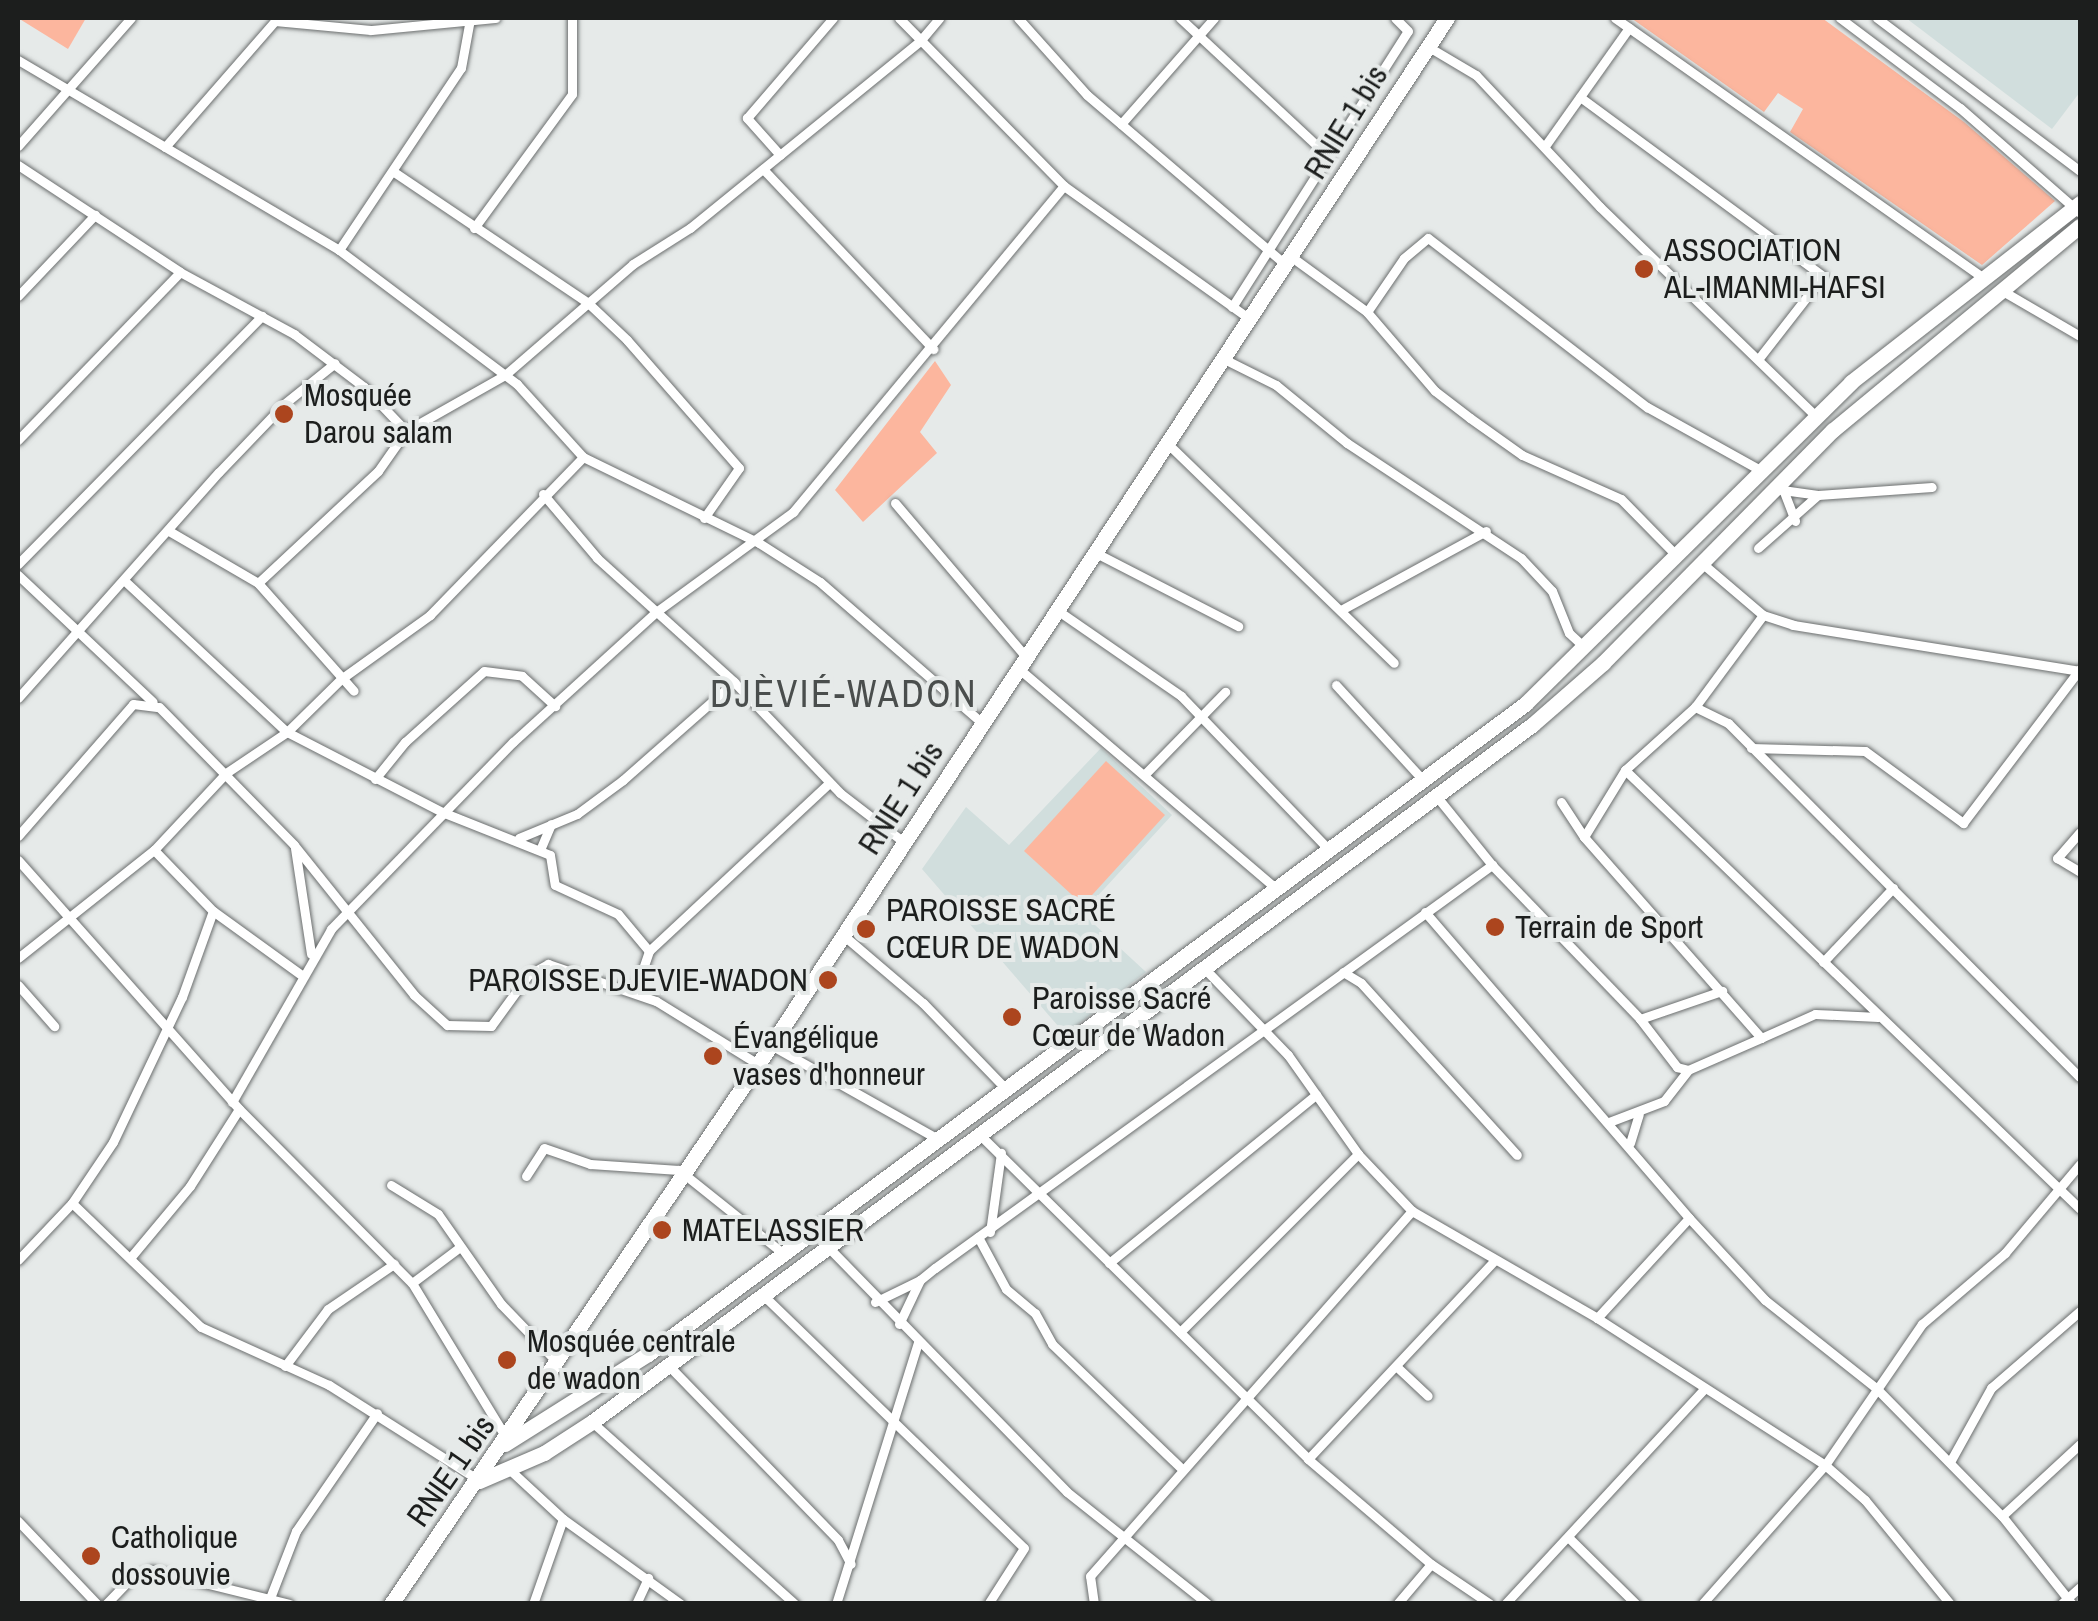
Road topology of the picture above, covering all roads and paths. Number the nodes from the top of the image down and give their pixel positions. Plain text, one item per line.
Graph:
1 (131, 18) edge
2 (495, 18) edge
3 (572, 18) edge
4 (833, 18) edge
5 (899, 18) edge
6 (940, 18) edge
7 (1018, 18) edge
8 (1180, 18) edge
9 (1214, 18) edge
10 (1394, 18) edge
11 (1448, 18) edge
12 (1615, 18) edge
13 (1840, 18) edge
14 (1877, 18) edge
15 (470, 20) edge
16 (1629, 28) junction
17 (1199, 35) junction
18 (920, 41) junction
19 (1427, 46) junction
20 (18, 60) edge
21 (71, 86) junction
22 (1972, 90) junction
23 (1580, 97) junction
24 (1960, 108) junction
25 (1120, 124) junction
26 (18, 146) edge
27 (1544, 146) junction
28 (165, 148) junction
29 (780, 155) junction
30 (1328, 156) junction
31 (18, 166) edge
32 (764, 169) junction
33 (2080, 171) edge
34 (394, 172) junction
35 (1064, 186) junction
36 (2079, 208) edge
37 (95, 215) junction
38 (2080, 226) edge
39 (474, 228) junction
40 (1269, 249) junction
41 (339, 250) junction
42 (1290, 262) junction
43 (180, 272) junction
44 (1984, 278) junction
45 (1998, 288) junction
46 (18, 296) edge
47 (587, 302) junction
48 (1232, 306) junction
49 (1367, 312) junction
50 (262, 316) junction
51 (1251, 320) junction
52 (2080, 336) edge
53 (933, 349) junction
54 (1760, 357) junction
55 (1226, 360) junction
56 (335, 363) junction
57 (505, 375) junction
58 (1816, 416) junction
59 (406, 430) junction
60 (18, 440) edge
61 (1169, 445) junction
62 (582, 457) junction
63 (1763, 472) junction
64 (1932, 487) dead end
65 (1780, 490) junction
66 (543, 494) junction
67 (1818, 495) junction
68 (896, 503) dead end
69 (704, 518) junction
70 (1795, 521) junction
71 (169, 531) junction
72 (1486, 532) junction
73 (759, 543) junction
74 (1758, 548) dead end
75 (1096, 553) junction
76 (1678, 557) junction
77 (18, 564) edge
78 (1702, 564) junction
79 (18, 574) edge
80 (127, 583) junction
81 (258, 583) junction
82 (1056, 610) junction
83 (1341, 610) junction
84 (656, 612) junction
85 (1764, 615) junction
86 (1238, 626) dead end
87 (80, 632) junction
88 (1586, 648) junction
89 (1022, 662) junction
90 (1394, 663) dead end
91 (2080, 670) edge
92 (341, 680) junction
93 (734, 682) junction
94 (1336, 685) dead end
95 (354, 691) dead end
96 (1225, 692) dead end
97 (18, 698) edge
98 (555, 706) junction
99 (159, 707) junction
100 (1695, 707) junction
101 (1202, 716) junction
102 (982, 723) junction
103 (287, 732) junction
104 (1751, 748) junction
105 (1625, 770) junction
106 (226, 773) junction
107 (1145, 774) junction
108 (375, 780) junction
109 (1423, 780) junction
110 (830, 782) junction
111 (1617, 783) junction
112 (1634, 784) junction
113 (1438, 798) junction
114 (1561, 802) dead end
115 (442, 812) junction
116 (550, 824) junction
117 (2080, 832) edge
118 (18, 836) edge
119 (1584, 837) junction
120 (519, 838) junction
121 (905, 842) junction
122 (294, 845) junction
123 (154, 850) junction
124 (540, 850) junction
125 (1330, 851) junction
126 (18, 860) edge
127 (1492, 865) junction
128 (2080, 872) edge
129 (1893, 888) junction
130 (1277, 890) junction
131 (350, 908) junction
132 (214, 911) junction
133 (1425, 912) junction
134 (68, 916) junction
135 (843, 936) junction
136 (649, 951) junction
137 (311, 954) junction
138 (18, 958) edge
139 (1358, 961) junction
140 (1823, 962) junction
141 (1204, 968) junction
142 (1344, 972) junction
143 (300, 974) junction
144 (1361, 983) junction
145 (18, 985) edge
146 (1722, 991) junction
147 (635, 992) junction
148 (1878, 1017) junction
149 (1640, 1019) junction
150 (54, 1026) dead end
151 (164, 1028) junction
152 (1260, 1031) junction
153 (1761, 1038) junction
154 (772, 1045) junction
155 (758, 1064) junction
156 (1688, 1070) junction
157 (2080, 1077) edge
158 (1006, 1089) junction
159 (1316, 1096) junction
160 (236, 1106) junction
161 (1639, 1114) junction
162 (1609, 1122) junction
163 (980, 1135) junction
164 (938, 1139) junction
165 (1630, 1143) junction
166 (1001, 1153) junction
167 (1358, 1154) junction
168 (1517, 1154) dead end
169 (2080, 1164) edge
170 (685, 1173) junction
171 (526, 1176) dead end
172 (391, 1185) dead end
173 (2059, 1188) junction
174 (1040, 1192) junction
175 (72, 1203) junction
176 (2080, 1209) edge
177 (1412, 1211) junction
178 (1689, 1218) junction
179 (990, 1232) junction
180 (978, 1237) junction
181 (460, 1247) junction
182 (828, 1248) junction
183 (784, 1254) junction
184 (130, 1258) junction
185 (18, 1260) edge
186 (1494, 1261) junction
187 (1109, 1263) junction
188 (394, 1264) junction
189 (920, 1280) junction
190 (412, 1284) junction
191 (763, 1295) junction
192 (876, 1302) junction
193 (2080, 1311) edge
194 (1597, 1318) junction
195 (899, 1324) junction
196 (1180, 1332) junction
197 (918, 1342) junction
198 (558, 1363) junction
199 (668, 1365) junction
200 (286, 1366) junction
201 (1398, 1367) junction
202 (1706, 1388) junction
203 (1876, 1388) junction
204 (1428, 1396) dead end
205 (1242, 1398) junction
206 (377, 1413) junction
207 (894, 1420) junction
208 (592, 1422) junction
209 (506, 1441) junction
210 (2080, 1444) edge
211 (1308, 1460) junction
212 (1950, 1462) junction
213 (1825, 1465) junction
214 (1182, 1469) junction
215 (510, 1470) junction
216 (479, 1481) junction
217 (2002, 1516) junction
218 (18, 1520) edge
219 (563, 1520) junction
220 (1124, 1536) junction
221 (862, 1537) junction
222 (1569, 1538) junction
223 (838, 1540) junction
224 (851, 1564) junction
225 (1431, 1564) junction
226 (648, 1578) junction
227 (2080, 1587) edge
228 (270, 1598) junction
229 (2067, 1602) edge
230 (96, 1604) edge
231 (106, 1604) edge
232 (289, 1604) edge
233 (392, 1604) edge
234 (534, 1604) edge
235 (636, 1604) edge
236 (682, 1604) edge
237 (796, 1604) edge
238 (836, 1604) edge
239 (988, 1604) edge
240 (1094, 1604) edge
241 (1208, 1604) edge
242 (1397, 1604) edge
243 (1490, 1604) edge
244 (1505, 1604) edge
245 (1636, 1604) edge
246 (1702, 1604) edge
247 (1950, 1604) edge

1 - 21 street
2 - 15 street
3 - 39 street
4 - 29 street
5 - 18 street
6 - 18 street
7 - 25 street
8 - 17 street
9 - 17 street
10 - 30 street
11 - 19 main road, RNIE 1 bis
12 - 16 street
13 - 24 street
14 - 22 street
15 - 28 street
15 - 34 street
16 - 23 street
16 - 44 street
17 - 25 street
17 - 30 street
18 - 29 street
18 - 35 street
19 - 27 street
19 - 42 main road, RNIE 1 bis
20 - 21 street
21 - 26 street
21 - 28 street
22 - 24 street
22 - 33 street
23 - 27 street
23 - 54 street
24 - 36 street
25 - 40 street
27 - 54 street
28 - 41 street
29 - 32 street
30 - 40 street
31 - 37 street
32 - 47 street
32 - 53 street
34 - 39 street
34 - 41 street
35 - 48 street
35 - 53 street
36 - 44 main road
37 - 43 street
37 - 46 street
38 - 45 main road
39 - 47 street
40 - 42 street
40 - 48 street
41 - 57 street
42 - 49 street
42 - 51 main road, RNIE 1 bis
43 - 50 street
43 - 60 street
44 - 58 main road
45 - 52 street
45 - 65 main road
47 - 57 street
47 - 69 street
48 - 51 street
49 - 63 street
49 - 76 street
50 - 56 street
50 - 77 street
51 - 55 main road, RNIE 1 bis
53 - 73 street
54 - 58 street
55 - 61 main road, RNIE 1 bis
55 - 72 street
56 - 59 street
56 - 71 street
57 - 59 street
57 - 62 street
58 - 63 main road
59 - 81 street
61 - 75 main road, RNIE 1 bis
61 - 83 street
62 - 66 street
62 - 69 street
63 - 76 main road
64 - 67 street
65 - 67 street
65 - 70 street
65 - 78 main road
66 - 84 street
66 - 92 street
67 - 70 street
68 - 89 street
69 - 73 street
70 - 74 street
71 - 80 street
71 - 81 street
72 - 83 street
72 - 88 street
73 - 84 street
73 - 102 street
75 - 82 main road, RNIE 1 bis
75 - 86 street
76 - 88 main road
78 - 85 street
78 - 113 main road
79 - 87 street
80 - 87 street
80 - 103 street
81 - 92 street
82 - 89 main road, RNIE 1 bis
82 - 101 street
83 - 90 street
84 - 93 street
84 - 98 street
85 - 91 street
85 - 100 street
87 - 97 street
87 - 99 street
88 - 109 main road
89 - 102 main road, RNIE 1 bis
89 - 107 street
91 - 104 street
92 - 95 street
92 - 103 street
93 - 110 street
93 - 116 street
94 - 109 street
96 - 101 street
98 - 108 street
98 - 115 street
99 - 106 street
99 - 118 street
100 - 104 street
100 - 105 street
101 - 107 street
101 - 125 street
102 - 121 main road, RNIE 1 bis
103 - 106 street
103 - 108 street
104 - 129 street
105 - 111 street
105 - 112 street
106 - 122 street
106 - 123 street
107 - 130 street
108 - 115 street
109 - 125 main road
110 - 121 street
110 - 136 street
111 - 112 street
111 - 119 street
112 - 140 street
113 - 127 street
113 - 141 main road
114 - 119 street
115 - 120 street
115 - 131 street
116 - 120 street
116 - 124 street
117 - 128 street
119 - 146 street
120 - 124 street
121 - 135 main road, RNIE 1 bis
122 - 131 street
122 - 137 street
123 - 132 street
123 - 134 street
124 - 136 street
125 - 130 main road
126 - 134 street
127 - 133 street
127 - 149 street
129 - 140 street
129 - 157 street
130 - 158 main road
131 - 137 street
131 - 147 street
132 - 143 street
132 - 151 street
133 - 139 street
133 - 162 street
134 - 138 street
134 - 151 street
135 - 154 main road, RNIE 1 bis
135 - 158 street
136 - 147 street
137 - 143 street
139 - 142 street
139 - 144 street
140 - 148 street
141 - 152 street
141 - 163 main road
142 - 144 street
142 - 152 street
143 - 160 street
144 - 168 street
145 - 150 street
146 - 149 street
146 - 153 street
147 - 155 street
148 - 153 street
148 - 173 street
149 - 156 street
151 - 160 street
151 - 175 street
152 - 159 street
152 - 174 street
153 - 156 street
154 - 155 main road, RNIE 1 bis
154 - 164 street
155 - 170 main road, RNIE 1 bis
156 - 161 street
158 - 164 main road
159 - 167 street
159 - 187 street
160 - 184 street
160 - 188 street
161 - 162 street
161 - 165 street
162 - 165 street
163 - 166 street
163 - 182 main road
164 - 183 main road
165 - 178 street
166 - 174 street
166 - 179 street
167 - 177 street
167 - 196 street
169 - 173 street
170 - 171 street
170 - 183 street
170 - 198 main road, RNIE 1 bis
172 - 181 street
173 - 176 street
173 - 203 street
174 - 179 street
174 - 187 street
175 - 184 street
175 - 185 street
177 - 186 street
177 - 205 street
178 - 194 street
178 - 203 street
179 - 180 street
180 - 189 street
180 - 214 street
181 - 190 street
181 - 198 street
182 - 191 main road
182 - 192 street
183 - 209 main road
184 - 200 street
186 - 194 street
186 - 201 street
187 - 196 street
188 - 190 street
188 - 200 street
189 - 192 street
189 - 195 street
190 - 209 street
191 - 199 main road
191 - 207 street
192 - 195 street
193 - 212 street
194 - 202 street
195 - 197 street
196 - 205 street
197 - 207 street
197 - 220 street
198 - 209 main road, RNIE 1 bis
199 - 208 main road
199 - 223 street
200 - 206 street
201 - 204 street
201 - 211 street
202 - 213 street
202 - 222 street
203 - 212 street
203 - 213 street
205 - 211 street
205 - 214 street
206 - 216 street
206 - 228 street
207 - 221 street
207 - 239 street
208 - 215 main road
208 - 237 street
209 - 216 main road, RNIE 1 bis
210 - 217 street
211 - 225 street
212 - 217 street
213 - 246 street
213 - 247 street
214 - 220 street
215 - 216 main road
215 - 219 street
216 - 233 main road, RNIE 1 bis
217 - 229 street
218 - 230 street
219 - 226 street
219 - 234 street
220 - 240 street
220 - 241 street
221 - 223 street
221 - 224 street
222 - 244 street
222 - 245 street
223 - 224 street
224 - 238 street
225 - 242 street
225 - 243 street
226 - 235 street
226 - 236 street
227 - 229 street
228 - 231 street
228 - 232 street

